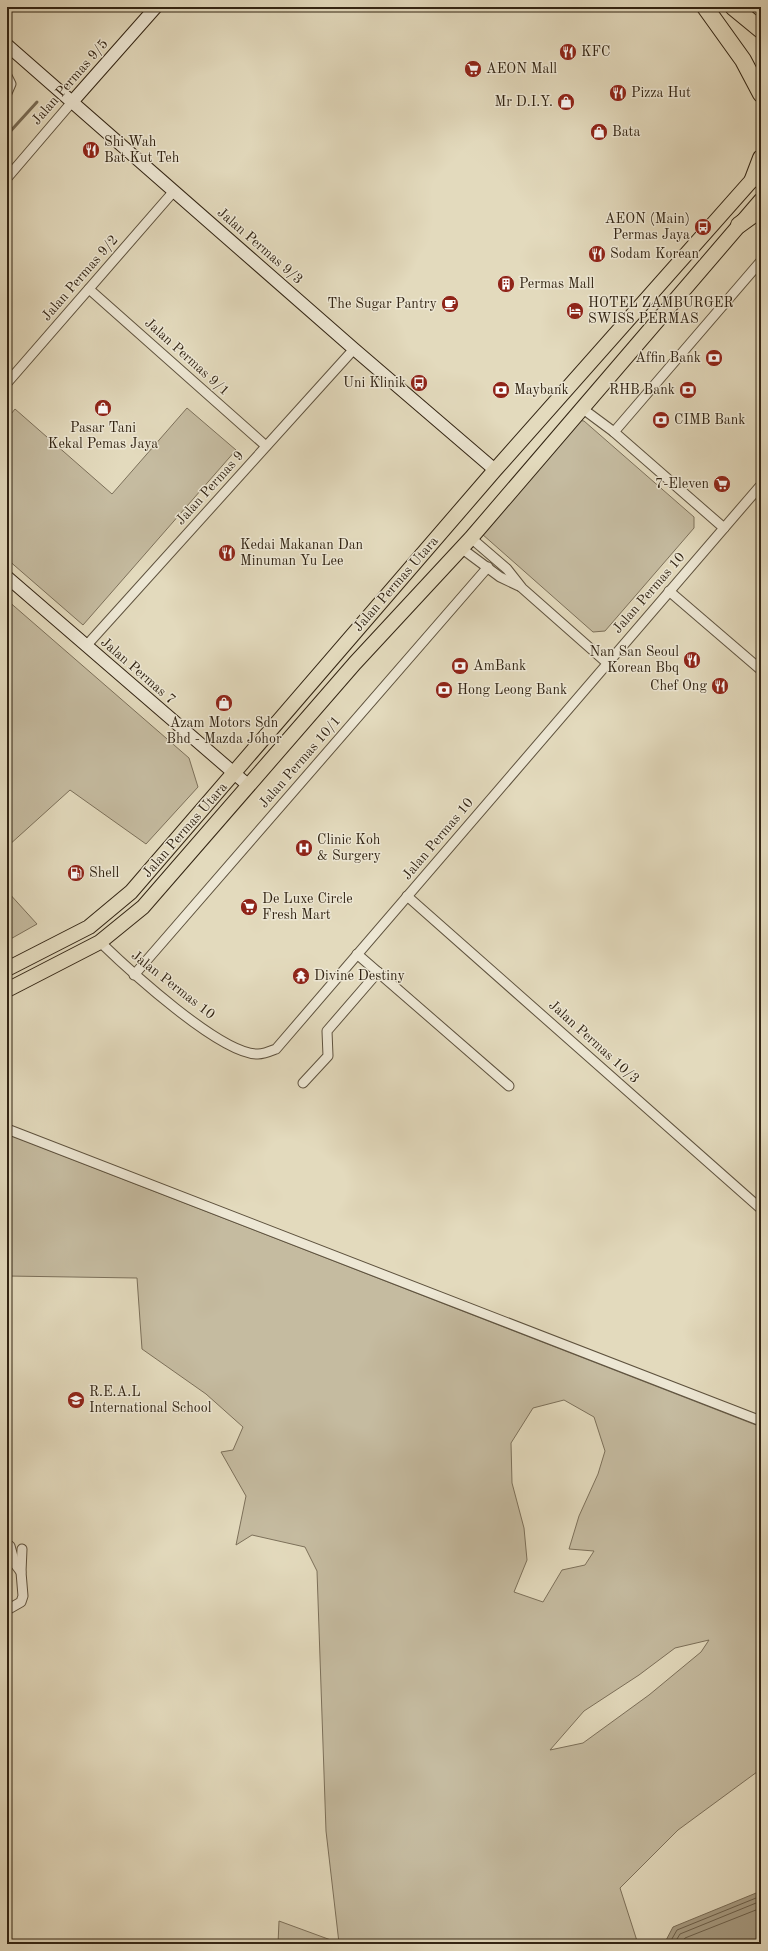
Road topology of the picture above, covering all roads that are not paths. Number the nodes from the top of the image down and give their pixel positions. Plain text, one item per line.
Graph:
1 (156, 7) edge
2 (705, 7) edge
3 (733, 7) edge
4 (761, 30) edge
5 (7, 45) edge
6 (7, 76) edge
7 (7, 93) edge
8 (761, 94) edge
9 (72, 102) junction
10 (761, 158) edge
11 (757, 174) edge
12 (7, 178) edge
13 (174, 191) junction
14 (761, 200) edge
15 (761, 209) edge
16 (739, 225) junction
17 (761, 261) edge
18 (89, 289) junction
19 (354, 349) junction
20 (7, 383) edge
21 (583, 409) junction
22 (614, 432) junction
23 (266, 446) junction
24 (495, 470) junction
25 (761, 484) edge
26 (724, 528) junction
27 (471, 538) junction
28 (461, 548) junction
29 (488, 567) junction
30 (7, 577) edge
31 (522, 588) junction
32 (669, 591) junction
33 (86, 646) junction
34 (338, 651) junction
35 (607, 662) junction
36 (356, 664) junction
37 (761, 670) edge
38 (234, 773) junction
39 (249, 786) junction
40 (407, 896) junction
41 (100, 942) junction
42 (357, 954) junction
43 (7, 969) edge
44 (378, 972) junction
45 (134, 975) junction
46 (7, 990) edge
47 (303, 1083) dead end
48 (509, 1086) dead end
49 (7, 1129) edge
50 (761, 1209) edge
51 (761, 1421) edge
52 (10, 1546) dead end
53 (22, 1549) dead end
54 (21, 1572) junction
55 (7, 1610) edge

1 - 9 street, Jalan Permas 9/5
2 - 8 highway
3 - 4 highway
5 - 9 street, Jalan Permas 9/3
6 - 7 street
9 - 12 street, Jalan Permas 9/5
9 - 13 street, Jalan Permas 9/3
10 - 11 highway
11 - 24 main road, Jalan Permas Utara
13 - 18 street, Jalan Permas 9/2
13 - 19 street, Jalan Permas 9/3
14 - 16 main road, Jalan Permas Utara
15 - 16 highway
16 - 21 main road, Jalan Permas Utara
17 - 22 street
18 - 20 street, Jalan Permas 9/2
18 - 23 street, Jalan Permas 9/1
19 - 23 street, Jalan Permas 9
19 - 24 street, Jalan Permas 9/3
21 - 22 street
21 - 27 main road, Jalan Permas Utara
22 - 26 street
23 - 33 street, Jalan Permas 9
24 - 34 main road, Jalan Permas Utara
25 - 26 street, Jalan Permas 10
26 - 32 street, Jalan Permas 10
27 - 28 main road, Jalan Permas Utara
27 - 31 street
28 - 29 street
28 - 36 main road, Jalan Permas Utara
29 - 31 street
29 - 45 street, Jalan Permas 10/1
30 - 33 street, Jalan Permas 7
31 - 35 street
32 - 35 street, Jalan Permas 10
32 - 37 street
33 - 38 street, Jalan Permas 7
34 - 36 main road
34 - 38 main road, Jalan Permas Utara
35 - 40 street, Jalan Permas 10
36 - 39 main road, Jalan Permas Utara
38 - 39 street, Jalan Permas 7
38 - 43 main road, Jalan Permas Utara
39 - 41 main road, Jalan Permas Utara
40 - 42 street, Jalan Permas 10
40 - 50 street, Jalan Permas 10/3
41 - 45 street, Jalan Permas 10
41 - 46 main road, Jalan Permas Utara
42 - 44 street
42 - 45 street, Jalan Permas 10
44 - 47 street
44 - 48 street
49 - 51 street
52 - 54 street
53 - 54 street
54 - 55 street

